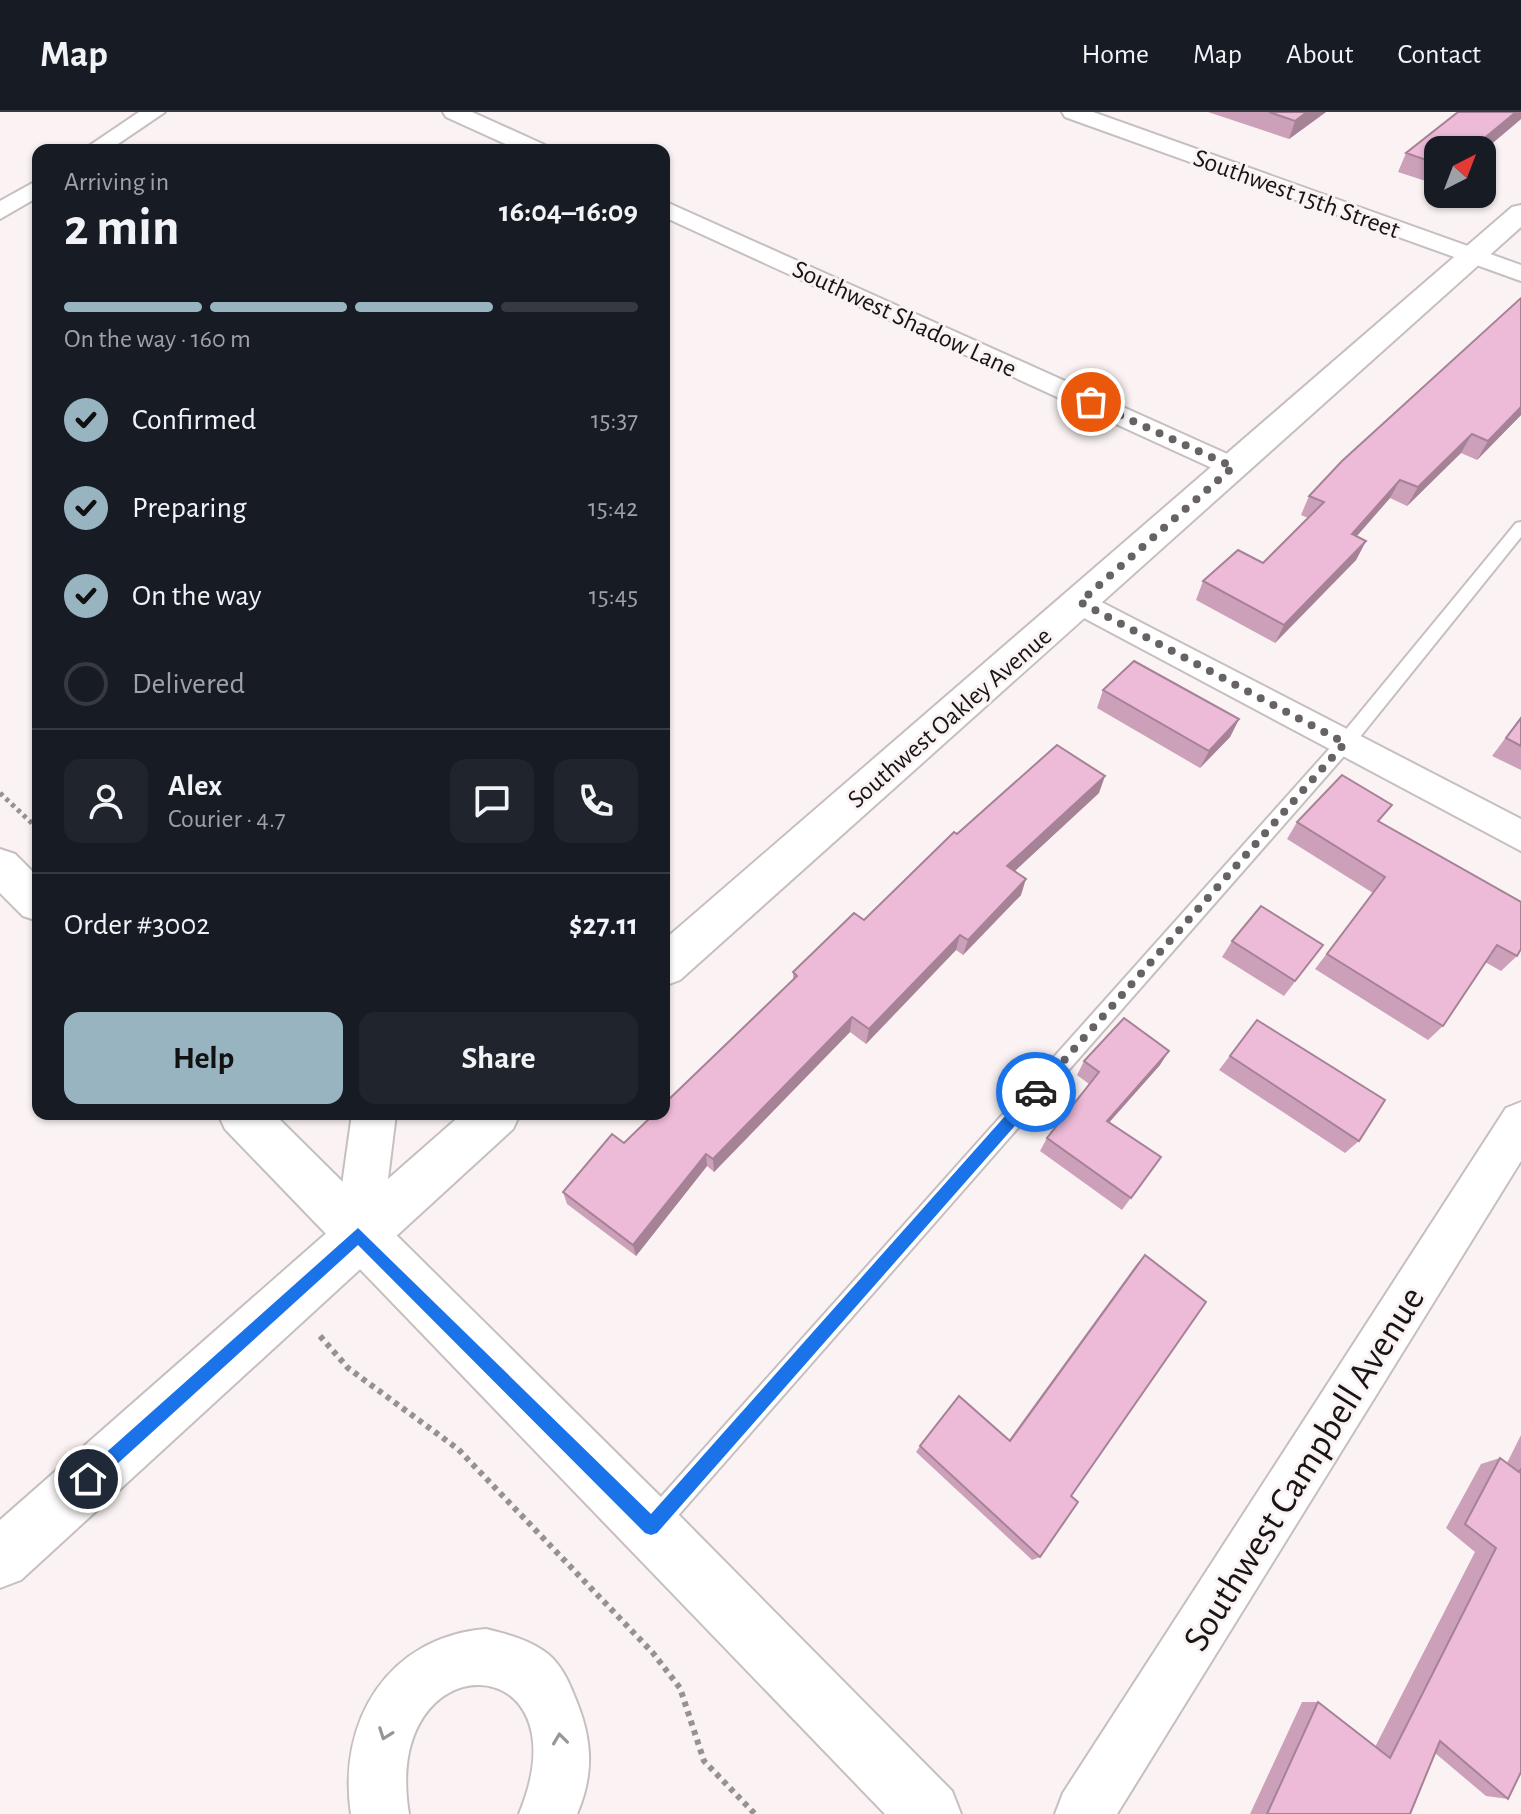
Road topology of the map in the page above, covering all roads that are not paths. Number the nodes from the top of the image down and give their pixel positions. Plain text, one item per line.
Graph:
1 (154, 112) edge
2 (454, 112) edge
3 (1073, 112) edge
4 (103, 144) edge
5 (524, 144) edge
6 (32, 190) edge
7 (4, 205) edge
8 (670, 211) edge
9 (1521, 213) edge
10 (32, 218) edge
11 (1473, 256) junction
12 (1521, 273) edge
13 (1233, 467) junction
14 (1521, 527) edge
15 (1080, 602) junction
16 (1345, 743) junction
17 (1521, 836) edge
18 (0, 866) edge
19 (32, 898) edge
20 (670, 962) edge
21 (248, 1120) edge
22 (373, 1120) edge
23 (489, 1120) edge
24 (1521, 1122) edge
25 (358, 1235) junction
26 (651, 1527) junction
27 (0, 1559) edge
28 (380, 1814) edge
29 (548, 1814) edge
30 (929, 1814) edge
31 (1084, 1814) edge

1 - 4 street
2 - 5 street
3 - 11 street, Southwest 15th Street
6 - 7 street
7 - 10 street
8 - 13 street, Southwest Shadow Lane
9 - 11 street, Southwest Oakley Avenue
11 - 12 street, Southwest 15th Street
11 - 13 street, Southwest Oakley Avenue
13 - 15 street, Southwest Oakley Avenue
14 - 16 lane
15 - 16 street
15 - 20 street, Southwest Oakley Avenue
16 - 17 street
16 - 26 lane
18 - 19 street
21 - 25 street
22 - 25 street
23 - 25 street
24 - 31 street, Southwest Campbell Avenue
25 - 26 street
25 - 27 street
26 - 30 street
29 -> 28 street

